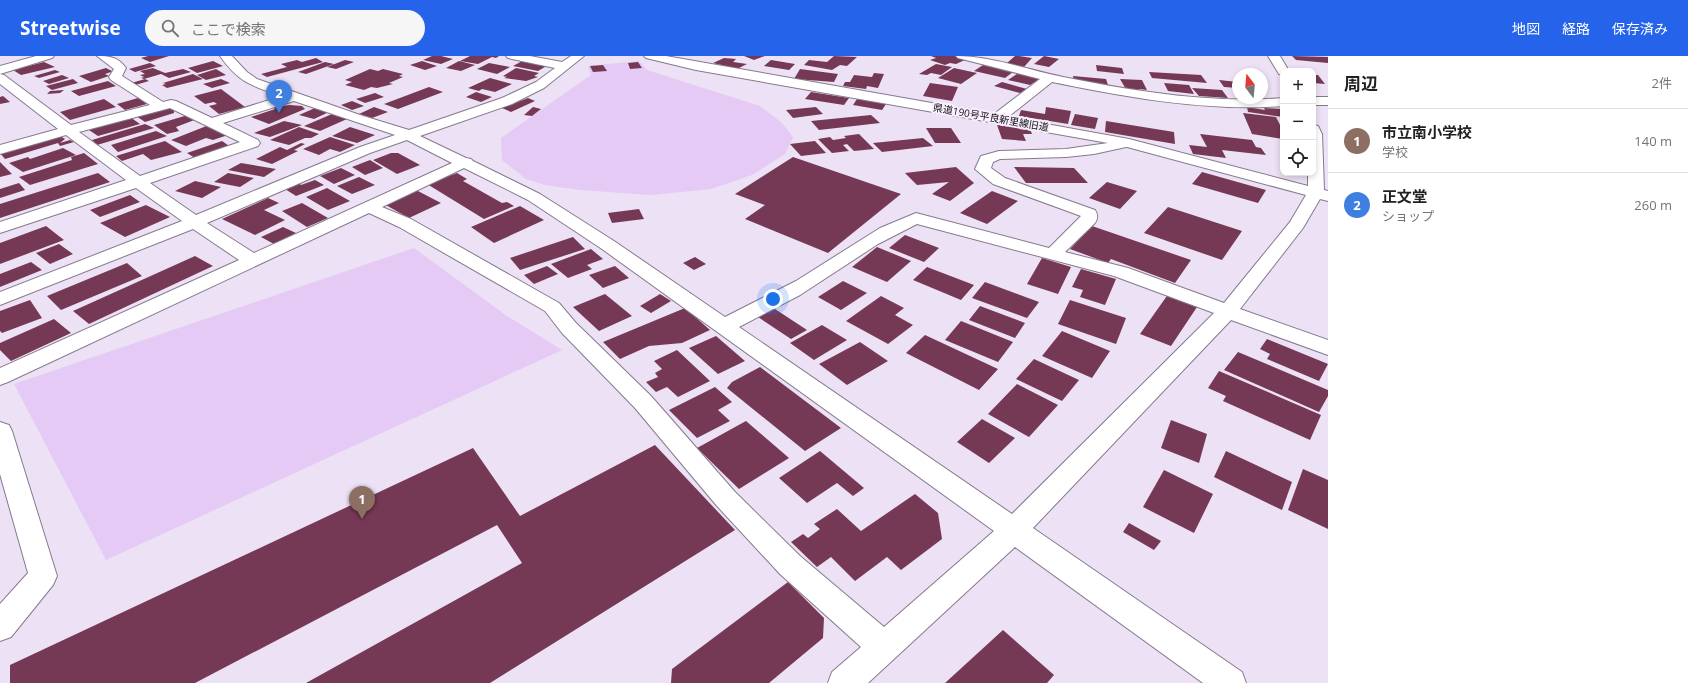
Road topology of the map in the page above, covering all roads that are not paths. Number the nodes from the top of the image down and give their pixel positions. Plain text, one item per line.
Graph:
1 (48, 56) edge
2 (103, 56) edge
3 (226, 56) edge
4 (512, 56) edge
5 (578, 56) edge
6 (650, 56) edge
7 (962, 56) edge
8 (1274, 56) edge
9 (564, 66) junction
10 (1281, 68) edge
11 (0, 70) edge
12 (1050, 77) junction
13 (0, 78) edge
14 (293, 97) junction
15 (1316, 101) edge
16 (1328, 101) edge
17 (1280, 102) edge
18 (160, 106) junction
19 (998, 118) junction
20 (210, 122) junction
21 (69, 130) junction
22 (408, 135) junction
23 (1316, 140) edge
24 (1129, 143) junction
25 (0, 150) edge
26 (466, 162) junction
27 (138, 182) junction
28 (1322, 194) edge
29 (369, 207) junction
30 (194, 222) junction
31 (0, 228) edge
32 (1054, 253) junction
33 (252, 260) junction
34 (0, 299) edge
35 (1228, 311) junction
36 (724, 326) junction
37 (1328, 348) edge
38 (0, 377) edge
39 (0, 431) edge
40 (1014, 531) junction
41 (0, 627) edge
42 (884, 647) junction
43 (844, 683) edge
44 (1230, 683) edge

1 - 11 street
2 - 18 street
3 - 14 street
4 - 9 street
5 - 9 street
6 - 19 street, 県道190号平良新里線旧道
7 - 12 street
8 - 10 street
9 - 22 street
12 - 17 street
12 - 19 street
13 - 21 street
14 - 20 street
14 - 22 street
15 - 16 street
18 - 20 street
18 - 21 street
19 - 24 street, 県道190号平良新里線旧道
20 - 27 street
21 - 25 street
21 - 27 street
22 - 26 street
22 - 30 street
23 - 28 street
24 - 28 street, 県道190号平良新里線旧道
24 - 32 street
26 - 29 street
26 - 36 street
27 - 30 street
27 - 31 street
28 - 35 street
29 - 33 street
29 - 42 street
30 - 33 street
30 - 34 street
32 - 35 street
32 - 36 street
33 - 38 street
35 - 37 street
35 - 40 street
36 - 40 street
39 - 41 street
40 - 42 street
40 - 44 street
42 - 43 street

